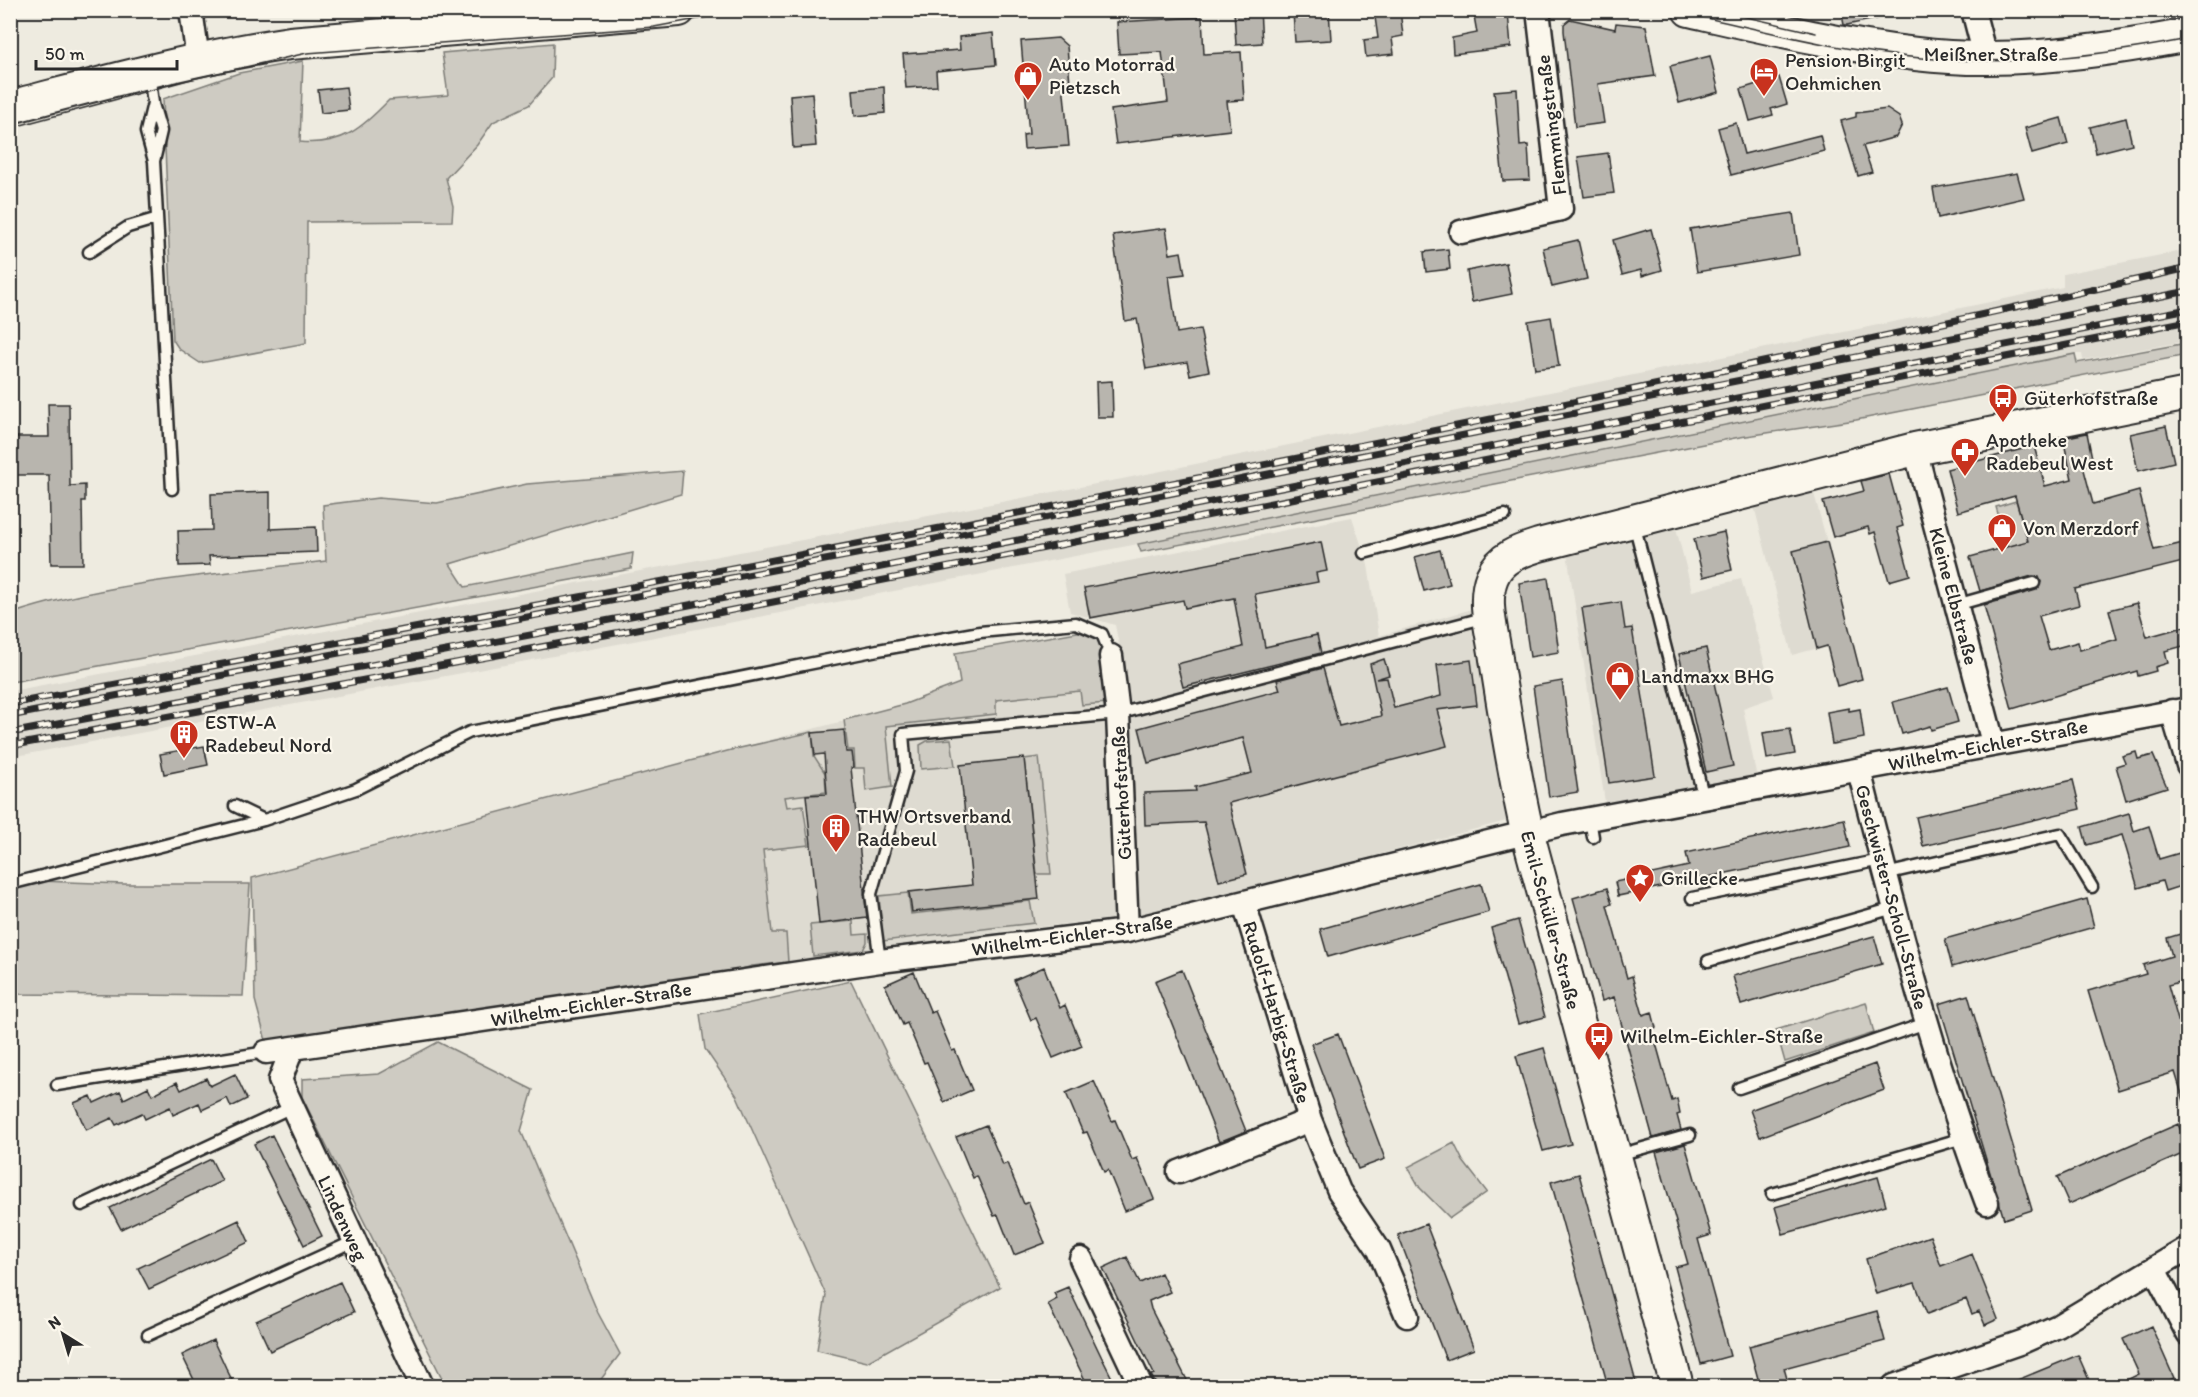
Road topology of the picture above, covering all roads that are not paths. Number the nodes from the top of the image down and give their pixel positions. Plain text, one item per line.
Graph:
1 (191, 10) edge
2 (679, 10) edge
3 (1538, 10) edge
4 (1689, 10) edge
5 (1973, 10) edge
6 (634, 12) edge
7 (2187, 35) edge
8 (1984, 56) junction
9 (198, 59) junction
10 (148, 71) junction
11 (10, 107) edge
12 (155, 219) junction
13 (1461, 232) dead end
14 (89, 252) dead end
15 (2187, 394) edge
16 (1915, 449) junction
17 (172, 489) dead end
18 (1505, 515) dead end
19 (1634, 520) junction
20 (1364, 553) dead end
21 (2034, 583) dead end
22 (1489, 602) junction
23 (1956, 605) junction
24 (1111, 656) joint
25 (2180, 710) edge
26 (1118, 714) junction
27 (1993, 743) junction
28 (2187, 765) edge
29 (1859, 770) junction
30 (1704, 799) junction
31 (235, 806) dead end
32 (264, 820) junction
33 (1527, 831) junction
34 (1883, 867) junction
35 (10, 884) edge
36 (2092, 887) dead end
37 (1692, 898) dead end
38 (1244, 903) junction
39 (1894, 908) junction
40 (1127, 931) junction
41 (880, 961) junction
42 (1708, 961) dead end
43 (1926, 1023) junction
44 (292, 1049) junction
45 (266, 1052) joint
46 (57, 1085) dead end
47 (1738, 1088) dead end
48 (292, 1107) junction
49 (1310, 1120) junction
50 (1690, 1135) dead end
51 (1963, 1138) junction
52 (1615, 1156) junction
53 (1179, 1173) dead end
54 (1772, 1194) dead end
55 (1987, 1203) dead end
56 (82, 1205) dead end
57 (354, 1241) junction
58 (2187, 1248) edge
59 (1081, 1260) dead end
60 (2154, 1269) junction
61 (2183, 1312) edge
62 (1407, 1316) dead end
63 (2187, 1334) edge
64 (148, 1335) dead end
65 (422, 1386) edge
66 (1141, 1386) edge
67 (1677, 1386) edge
68 (1894, 1386) edge

1 - 9 street
2 - 6 street
3 - 13 street, Flemmingstraße
4 - 8 street, Meißner Straße
5 - 8 street
6 - 9 street
7 - 8 street, Meißner Straße
9 - 10 street
10 - 11 street
10 - 12 lane
12 - 14 lane
12 - 17 lane
15 - 16 street
16 - 19 street
16 - 23 street, Kleine Elbstraße
18 - 20 lane
19 - 22 street
19 - 30 lane
21 - 23 lane
22 - 26 lane
22 - 33 street, Emil-Schüller-Straße
23 - 27 street, Kleine Elbstraße
24 - 26 street, Güterhofstraße
24 - 32 lane
25 - 27 street, Wilhelm-Eichler-Straße
25 - 28 street
26 - 40 street, Güterhofstraße
26 - 41 lane
27 - 29 street, Wilhelm-Eichler-Straße
29 - 30 street, Wilhelm-Eichler-Straße
29 - 34 street, Geschwister-Scholl-Straße
30 - 33 street, Wilhelm-Eichler-Straße
31 - 32 lane
32 - 35 lane
33 - 38 street, Wilhelm-Eichler-Straße
33 - 52 street, Emil-Schüller-Straße
34 - 36 lane
34 - 37 lane
34 - 39 street, Geschwister-Scholl-Straße
38 - 40 street, Wilhelm-Eichler-Straße
38 - 49 street, Rudolf-Harbig-Straße
39 - 42 lane
39 - 43 street, Geschwister-Scholl-Straße
40 - 41 street, Wilhelm-Eichler-Straße
41 - 44 street, Wilhelm-Eichler-Straße
43 - 47 lane, Geschwister-Scholl-Straße
43 - 51 street, Geschwister-Scholl-Straße
44 - 45 street, Wilhelm-Eichler-Straße
44 - 48 street, Lindenweg
45 - 46 lane
48 - 56 lane
48 - 57 street, Lindenweg
49 - 53 street, Rudolf-Harbig-Straße
49 - 62 street, Rudolf-Harbig-Straße
50 - 52 lane
51 - 54 lane
51 - 55 street, Geschwister-Scholl-Straße
52 - 67 street, Emil-Schüller-Straße
57 - 64 lane
57 - 65 street, Lindenweg
58 - 60 street
59 - 66 street
60 - 61 street
60 - 68 street
61 - 63 street

